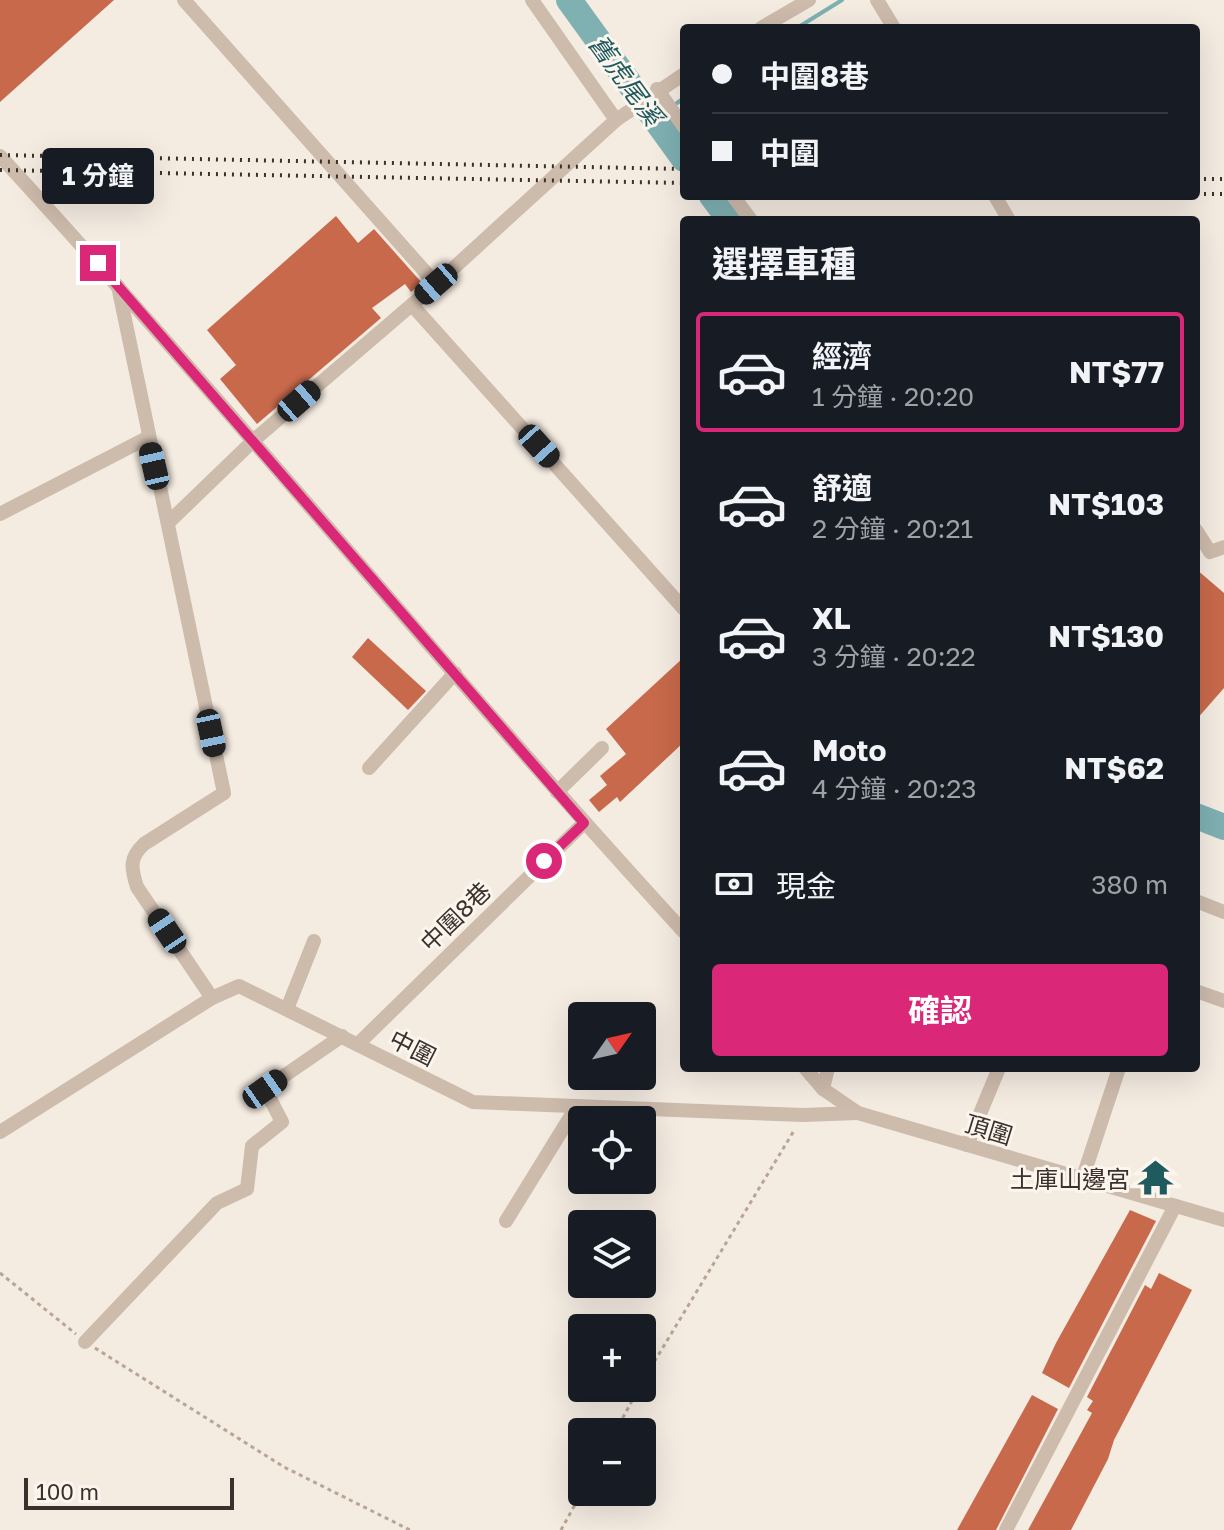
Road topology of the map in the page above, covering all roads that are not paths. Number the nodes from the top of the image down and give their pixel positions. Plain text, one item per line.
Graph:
1 (184, 0) edge
2 (532, 0) edge
3 (809, 0) edge
4 (877, 0) edge
5 (768, 24) edge
6 (892, 24) edge
7 (680, 76) edge
8 (654, 92) junction
9 (616, 120) junction
10 (680, 122) edge
11 (0, 156) edge
12 (117, 284) junction
13 (436, 284) junction
14 (412, 305) junction
15 (147, 438) junction
16 (254, 440) junction
17 (0, 514) edge
18 (168, 523) junction
19 (1200, 536) edge
20 (1224, 547) edge
21 (680, 605) edge
22 (455, 673) junction
23 (602, 748) dead end
24 (369, 768) dead end
25 (557, 792) junction
26 (584, 823) junction
27 (1200, 903) edge
28 (1224, 912) edge
29 (680, 928) edge
30 (314, 941) dead end
31 (1200, 992) edge
32 (212, 998) junction
33 (1224, 1001) edge
34 (287, 1009) junction
35 (342, 1036) junction
36 (358, 1044) junction
37 (808, 1072) edge
38 (827, 1072) edge
39 (997, 1072) edge
40 (1118, 1072) edge
41 (823, 1089) junction
42 (577, 1106) edge
43 (656, 1109) edge
44 (858, 1113) junction
45 (568, 1121) edge
46 (0, 1132) edge
47 (967, 1145) junction
48 (1082, 1180) junction
49 (1175, 1206) junction
50 (1224, 1220) edge
51 (506, 1221) dead end
52 (85, 1342) road end
53 (1006, 1530) edge

1 - 13 street
2 - 9 street
3 - 5 street
4 - 6 street
7 - 8 street
8 - 9 street
8 - 10 street
9 - 13 street
11 - 12 street
12 - 15 street
12 - 16 street
13 - 14 street
14 - 16 street
14 - 21 street
15 - 17 street
15 - 18 street
16 - 18 street
16 - 22 street
18 - 32 street
19 - 20 street
22 - 24 street
22 - 25 street
23 - 25 street
25 - 26 street
26 - 29 street
26 - 36 street, 中圍8巷
27 - 28 street
30 - 34 street
31 - 33 street
32 - 34 street, 中圍
32 - 46 street, 中圍
34 - 35 street, 中圍
35 - 36 street, 中圍
35 - 52 street
36 - 42 street, 中圍
37 - 41 street, 頂圍
38 - 41 street
39 - 47 street
40 - 48 street
41 - 44 street, 頂圍
43 - 44 street, 中圍
44 - 47 street, 頂圍
45 - 51 street
47 - 48 street, 頂圍
48 - 49 street, 頂圍
49 - 50 street, 頂圍
49 - 53 street

